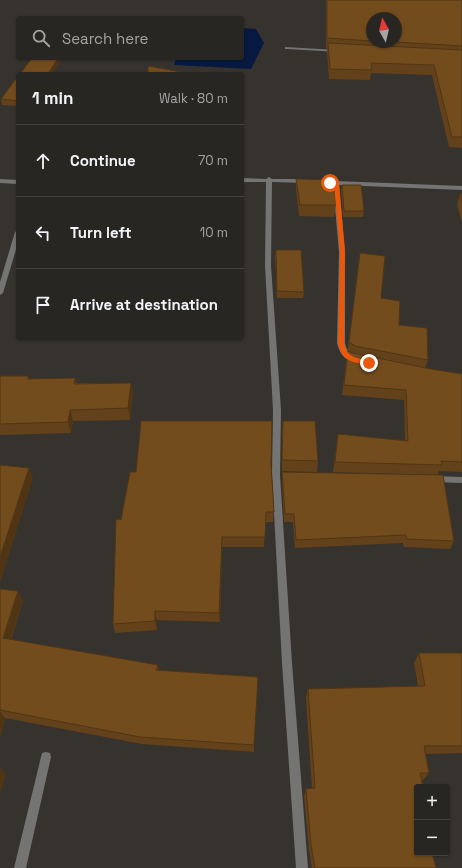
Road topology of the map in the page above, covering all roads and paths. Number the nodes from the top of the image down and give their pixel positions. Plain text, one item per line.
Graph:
1 (287, 48) dead end
2 (342, 52) edge
3 (269, 179) junction
4 (244, 180) edge
5 (0, 181) edge
6 (16, 182) edge
7 (315, 182) edge
8 (322, 182) edge
9 (336, 183) junction
10 (462, 188) edge
11 (16, 239) edge
12 (0, 293) edge
13 (363, 362) edge
14 (423, 479) edge
15 (462, 480) edge
16 (46, 757) dead end
17 (20, 868) edge
18 (302, 868) edge

1 - 2 street
3 - 4 street
3 - 7 street
3 - 18 street
5 - 6 street
8 - 9 street
9 - 10 street
9 - 13 street
11 - 12 street
14 - 15 street
16 - 17 street

